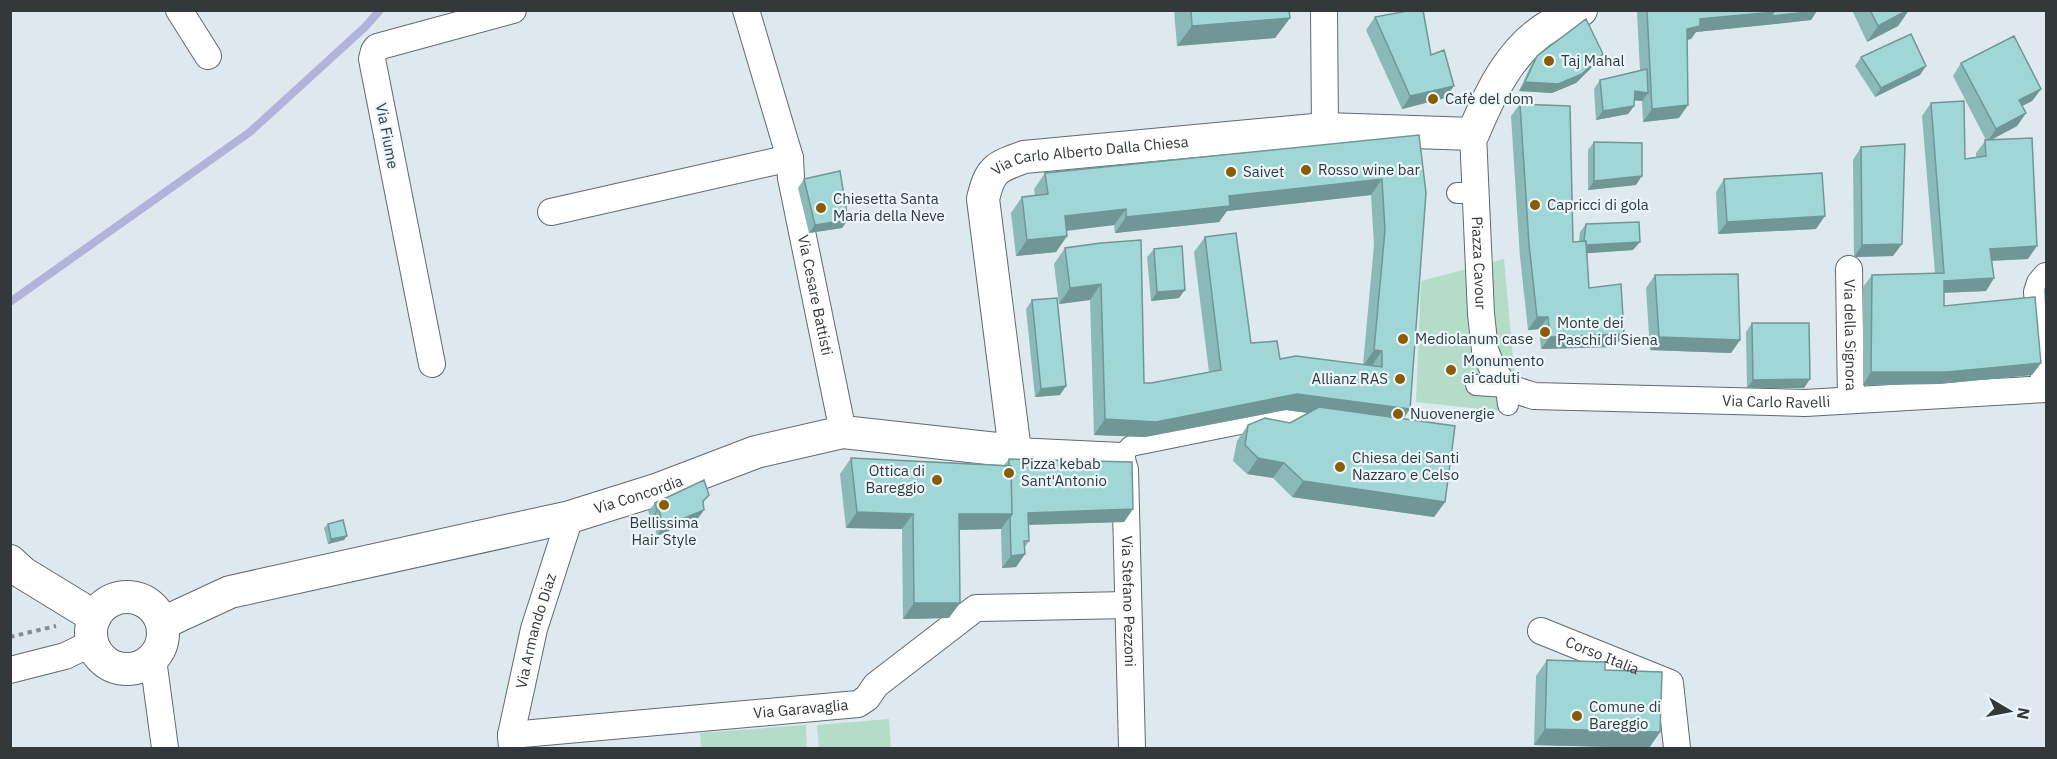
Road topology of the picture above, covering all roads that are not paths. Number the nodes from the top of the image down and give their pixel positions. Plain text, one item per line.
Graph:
1 (179, 10) edge
2 (513, 10) edge
3 (746, 10) edge
4 (1324, 10) edge
5 (1581, 10) edge
6 (208, 56) dead end
7 (1325, 129) junction
8 (1473, 134) junction
9 (790, 158) junction
10 (551, 212) dead end
11 (1849, 269) dead end
12 (2046, 276) edge
13 (432, 364) dead end
14 (1476, 385) dead end
15 (2046, 389) edge
16 (1507, 396) junction
17 (1851, 400) junction
18 (1342, 421) edge
19 (843, 432) junction
20 (1015, 451) junction
21 (1121, 456) junction
22 (570, 517) junction
23 (10, 561) edge
24 (1128, 605) junction
25 (163, 623) junction
26 (94, 630) junction
27 (1541, 631) dead end
28 (153, 658) junction
29 (10, 670) edge
30 (512, 742) edge
31 (165, 748) edge
32 (1132, 748) edge
33 (1677, 748) edge

1 - 6 street
2 - 13 street, Via Fiume
3 - 9 street, Via Cesare Battisti
4 - 7 street
5 - 8 street
7 - 8 street, Via Carlo Alberto Dalla Chiesa
7 - 20 street, Via Carlo Alberto Dalla Chiesa
8 - 16 street, Piazza Cavour
9 - 10 street
9 - 19 street, Via Cesare Battisti
11 - 17 street, Via della Signora
12 - 15 street
14 - 16 street
15 - 17 street, Via Carlo Ravelli
16 - 17 street, Via Carlo Ravelli
18 - 21 street
19 - 20 street, Via Concordia
19 - 22 street, Via Concordia
20 - 21 street, Via Concordia
21 - 24 street, Via Stefano Pezzoni
22 - 25 street, Via Concordia
22 - 30 street, Via Armando Diaz
23 - 26 street
24 - 30 street, Via Garavaglia
24 - 32 street, Via Stefano Pezzoni
25 - 26 street
25 - 28 street
26 - 28 street
26 - 29 street
27 - 33 street, Corso Italia
28 - 31 street

